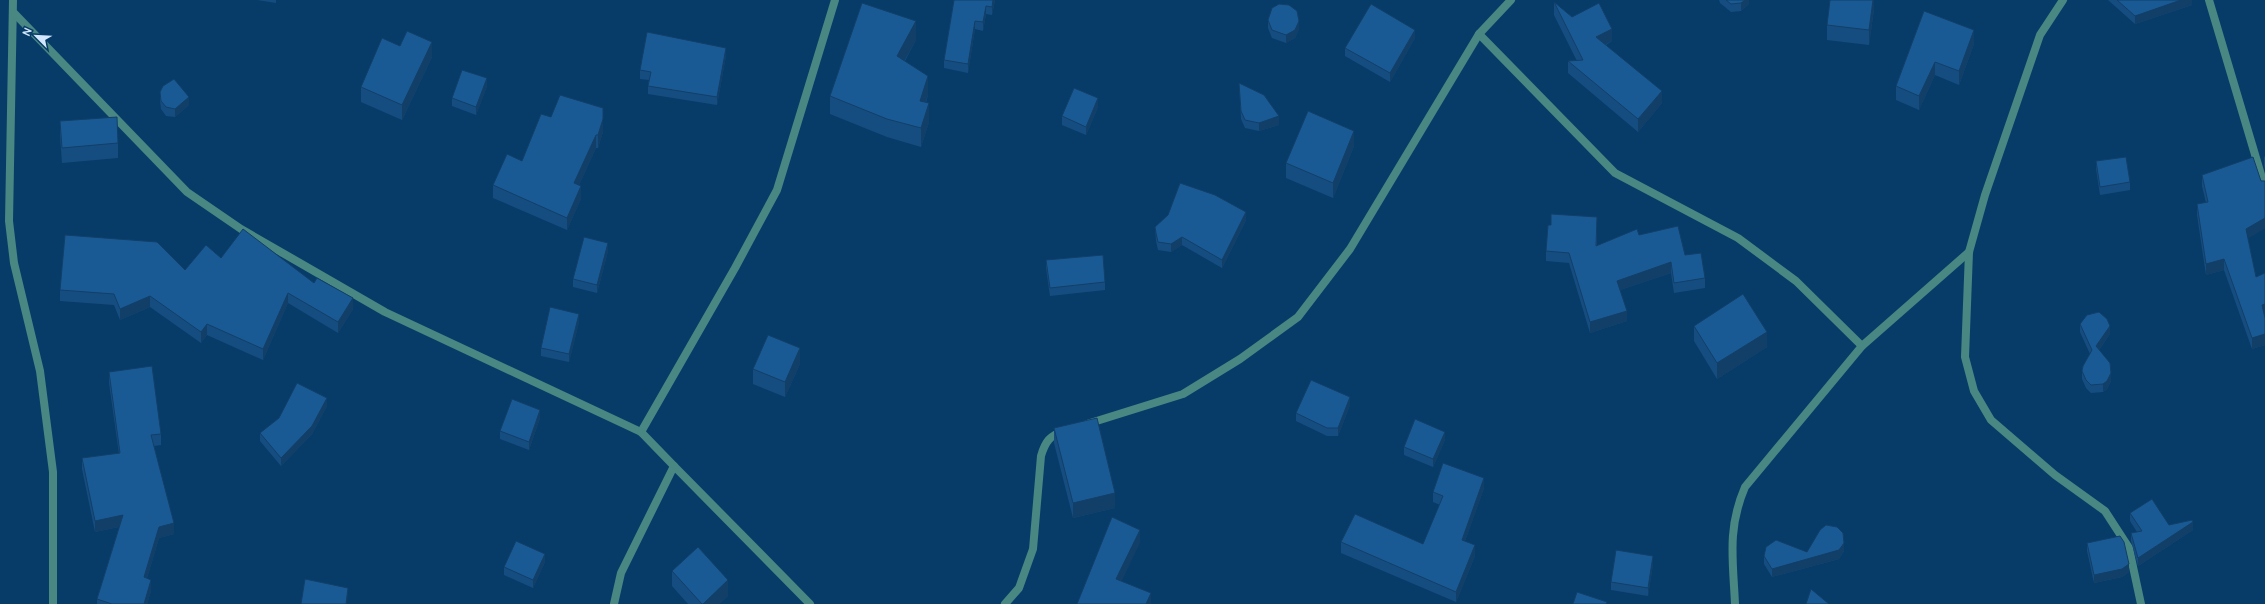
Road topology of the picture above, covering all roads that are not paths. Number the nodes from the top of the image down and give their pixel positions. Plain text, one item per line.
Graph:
1 (13, 0) edge
2 (835, 0) edge
3 (1511, 0) edge
4 (2063, 0) edge
5 (2209, 0) edge
6 (14, 13) junction
7 (1479, 34) junction
8 (2265, 188) edge
9 (1968, 252) junction
10 (1862, 346) junction
11 (640, 432) junction
12 (674, 466) junction
13 (53, 604) edge
14 (614, 604) edge
15 (810, 604) edge
16 (1005, 604) edge
17 (1735, 604) edge
18 (2141, 604) edge

1 - 6 street
2 - 11 street
3 - 7 street
4 - 9 street
5 - 8 street
6 - 11 street
6 - 13 street
7 - 10 street
7 - 16 street
9 - 10 street
9 - 18 street
10 - 17 street
11 - 12 street
12 - 14 street
12 - 15 street

